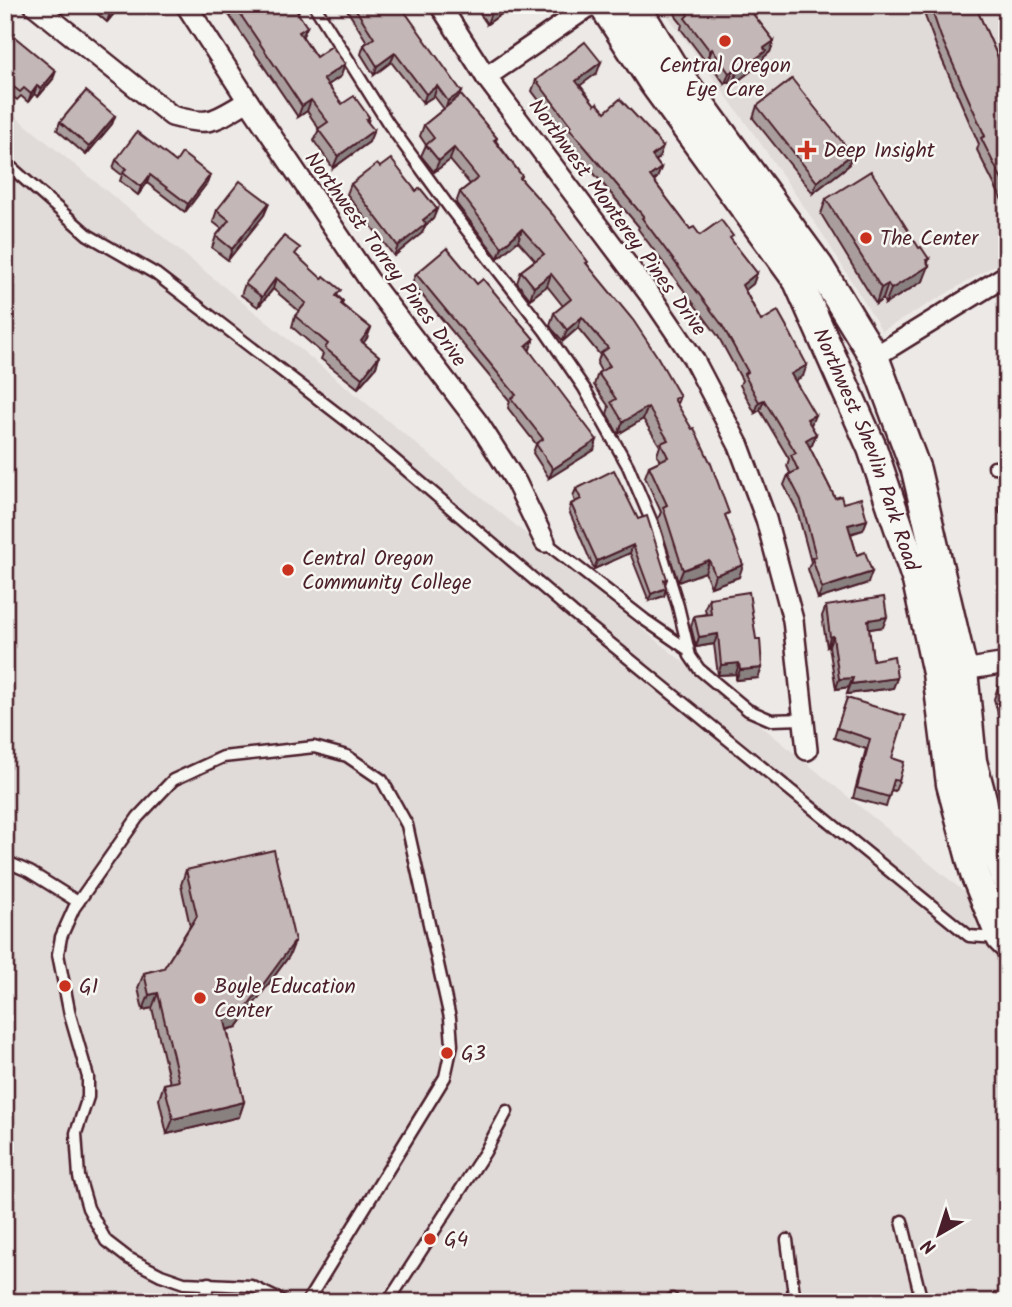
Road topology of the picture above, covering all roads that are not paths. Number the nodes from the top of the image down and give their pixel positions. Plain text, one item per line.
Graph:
1 (34, 5) edge
2 (186, 5) edge
3 (314, 5) edge
4 (440, 5) edge
5 (591, 5) edge
6 (603, 5) edge
7 (635, 5) edge
8 (486, 77) junction
9 (248, 101) junction
10 (5, 162) edge
11 (1007, 275) edge
12 (874, 357) junction
13 (994, 467) dead end
14 (1007, 468) edge
15 (545, 542) joint
16 (687, 649) junction
17 (1007, 663) edge
18 (950, 672) junction
19 (803, 719) junction
20 (807, 750) dead end
21 (5, 861) edge
22 (1007, 879) edge
23 (78, 902) junction
24 (1004, 941) edge
25 (507, 1111) dead end
26 (902, 1221) dead end
27 (787, 1240) dead end
28 (209, 1283) junction
29 (202, 1302) edge
30 (284, 1302) edge
31 (307, 1302) edge
32 (388, 1302) edge
33 (795, 1302) edge
34 (922, 1302) edge

1 - 9 street
2 - 9 street, Northwest Torrey Pines Drive
3 - 16 lane
4 - 8 street, Northwest Monterey Pines Drive
5 - 8 street
6 - 18 main road, Northwest Shevlin Park Road
7 - 12 main road, Northwest Shevlin Park Road
8 - 19 street, Northwest Monterey Pines Drive
9 - 15 street, Northwest Torrey Pines Drive
10 - 24 lane
11 - 12 street
12 - 18 main road, Northwest Shevlin Park Road
13 - 14 lane
15 - 16 lane
16 - 19 lane
17 - 18 street
18 - 22 main road, Northwest Shevlin Park Road
18 - 24 main road, Northwest Shevlin Park Road
19 - 20 street, Northwest Monterey Pines Drive
21 - 23 lane
23 - 28 lane
23 - 31 lane
25 - 32 lane
26 - 34 lane
27 - 33 lane
28 - 29 lane
28 - 30 lane

